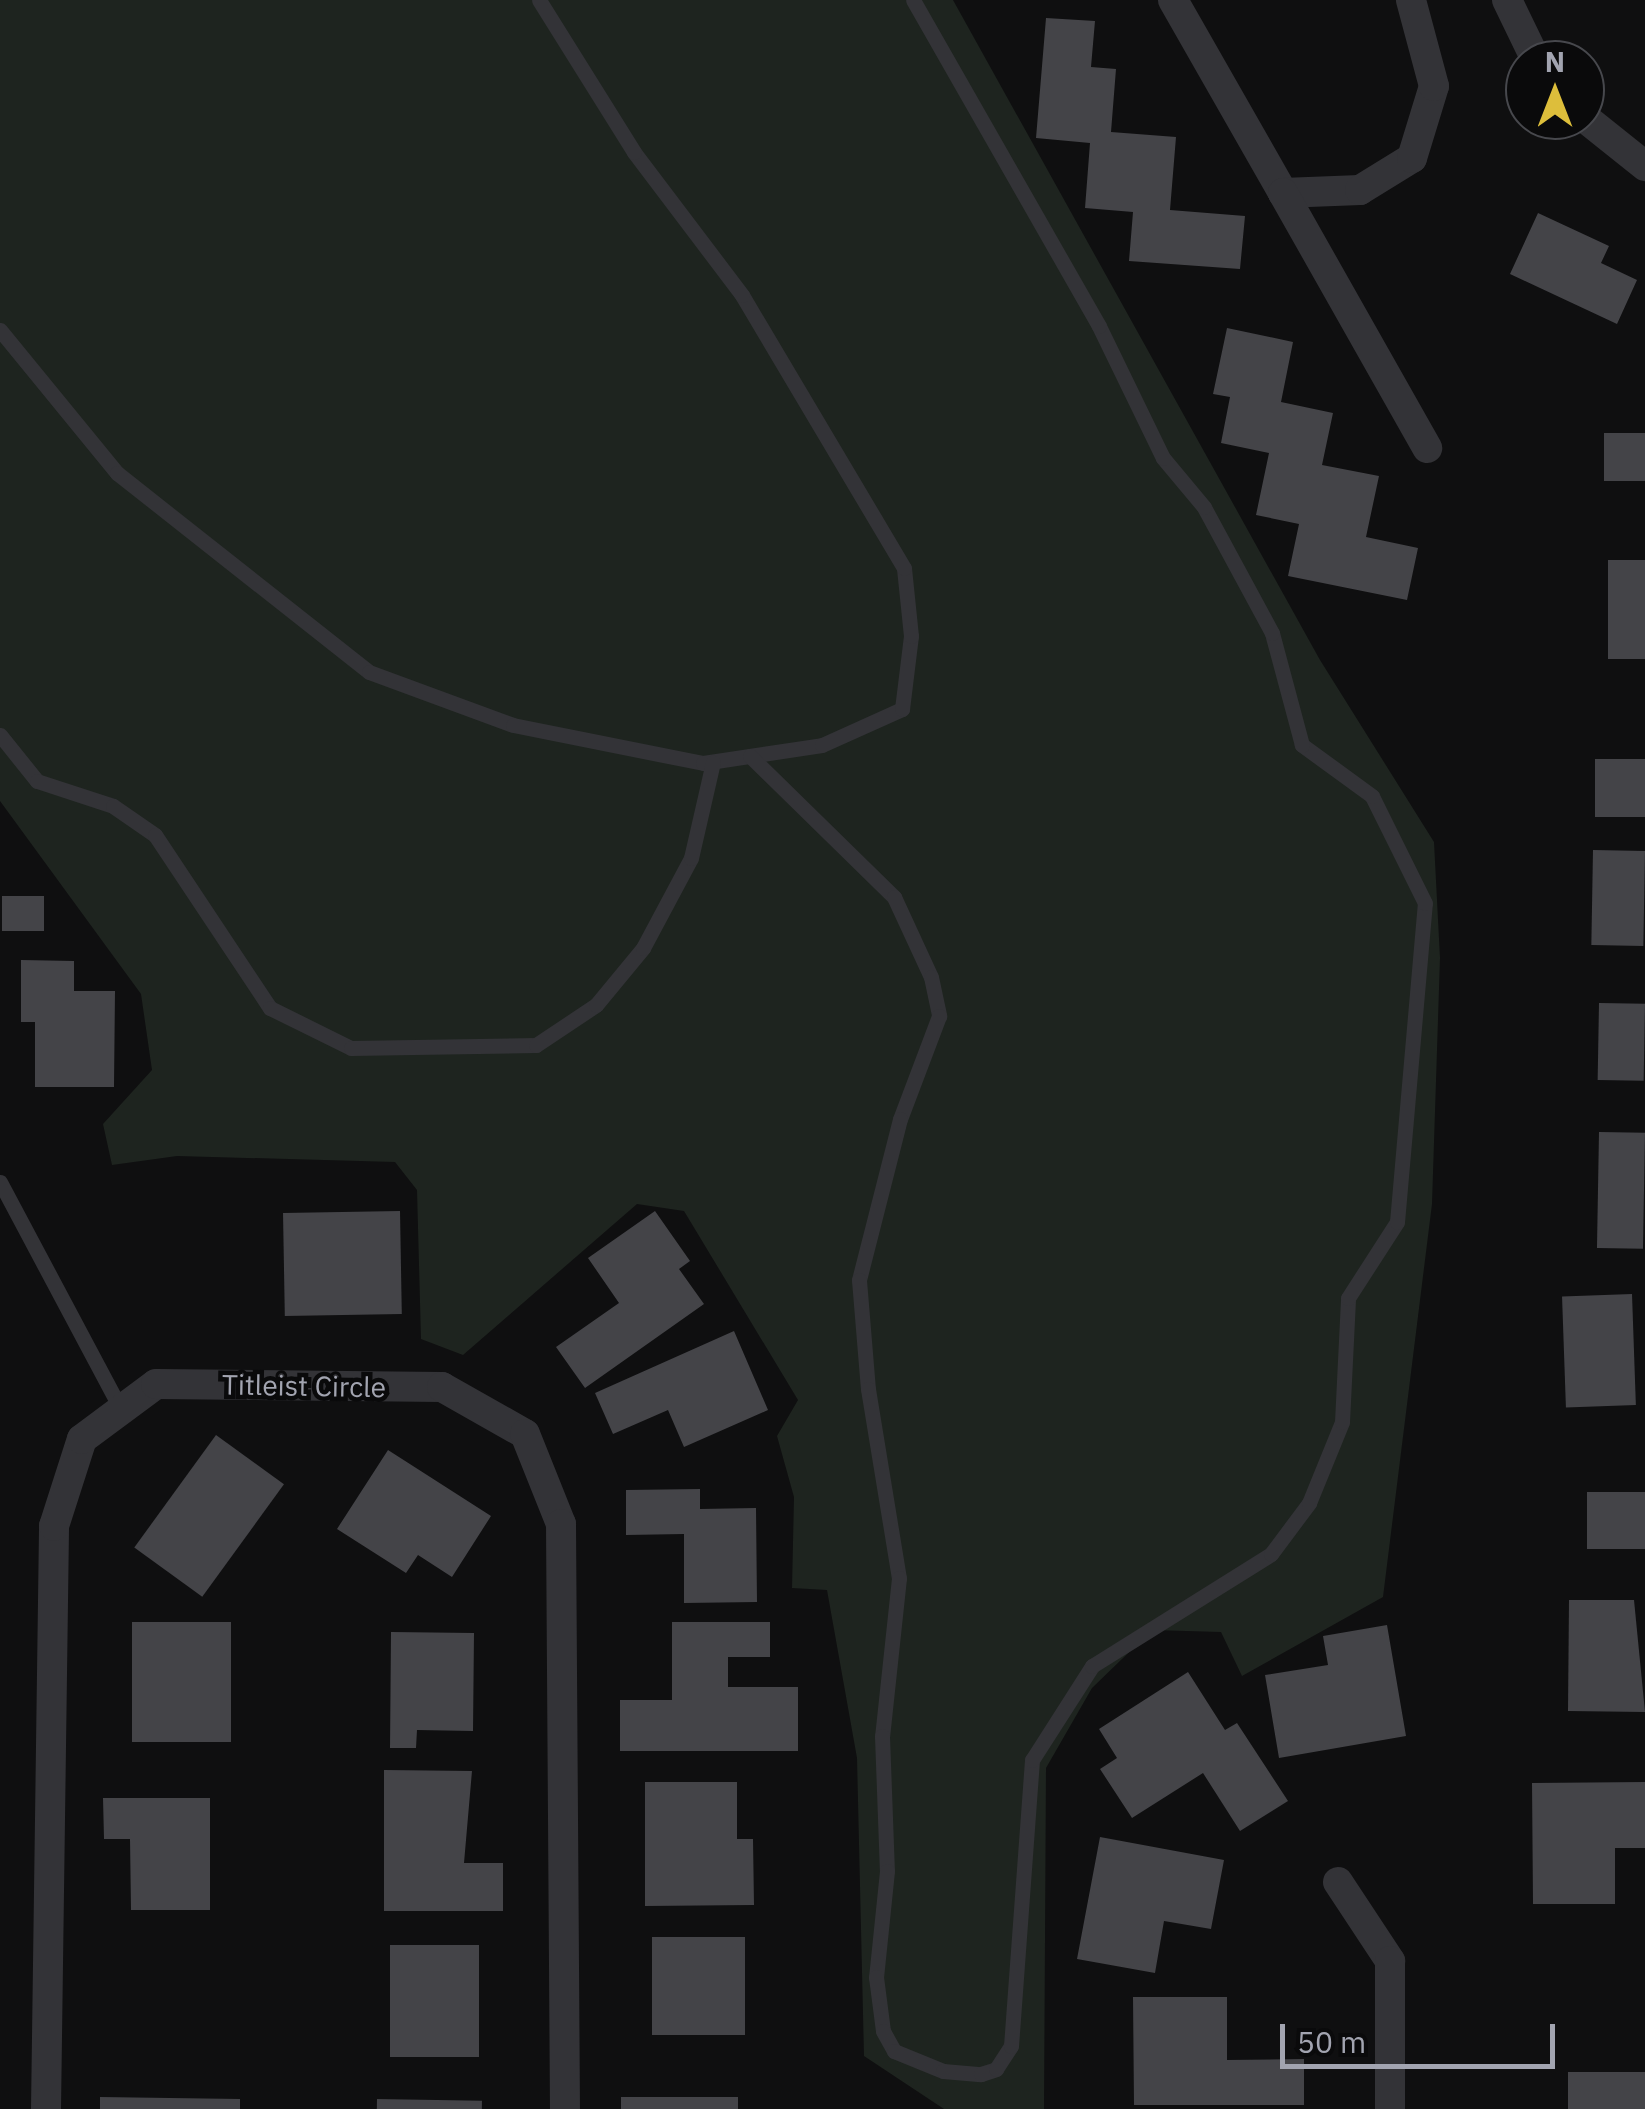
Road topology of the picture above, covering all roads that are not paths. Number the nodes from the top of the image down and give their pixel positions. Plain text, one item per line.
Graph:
1 (539, 0) edge
2 (913, 0) edge
3 (1173, 0) edge
4 (1507, 0) edge
5 (1420, 2) edge
6 (1526, 40) edge
7 (1605, 134) edge
8 (1645, 166) edge
9 (1283, 193) junction
10 (0, 330) edge
11 (1427, 448) dead end
12 (0, 735) edge
13 (750, 756) junction
14 (713, 762) junction
15 (0, 1182) edge
16 (121, 1410) junction
17 (1338, 1882) dead end
18 (46, 2109) edge
19 (566, 2109) edge
20 (1390, 2109) edge

1 - 13 lane
2 - 13 lane
3 - 9 street
4 - 6 street
5 - 9 street
7 - 8 street
9 - 11 street
10 - 14 lane
12 - 14 lane
13 - 14 lane
15 - 16 lane
16 - 18 street, Titleist Circle
16 - 19 street, Titleist Circle
17 - 20 street

